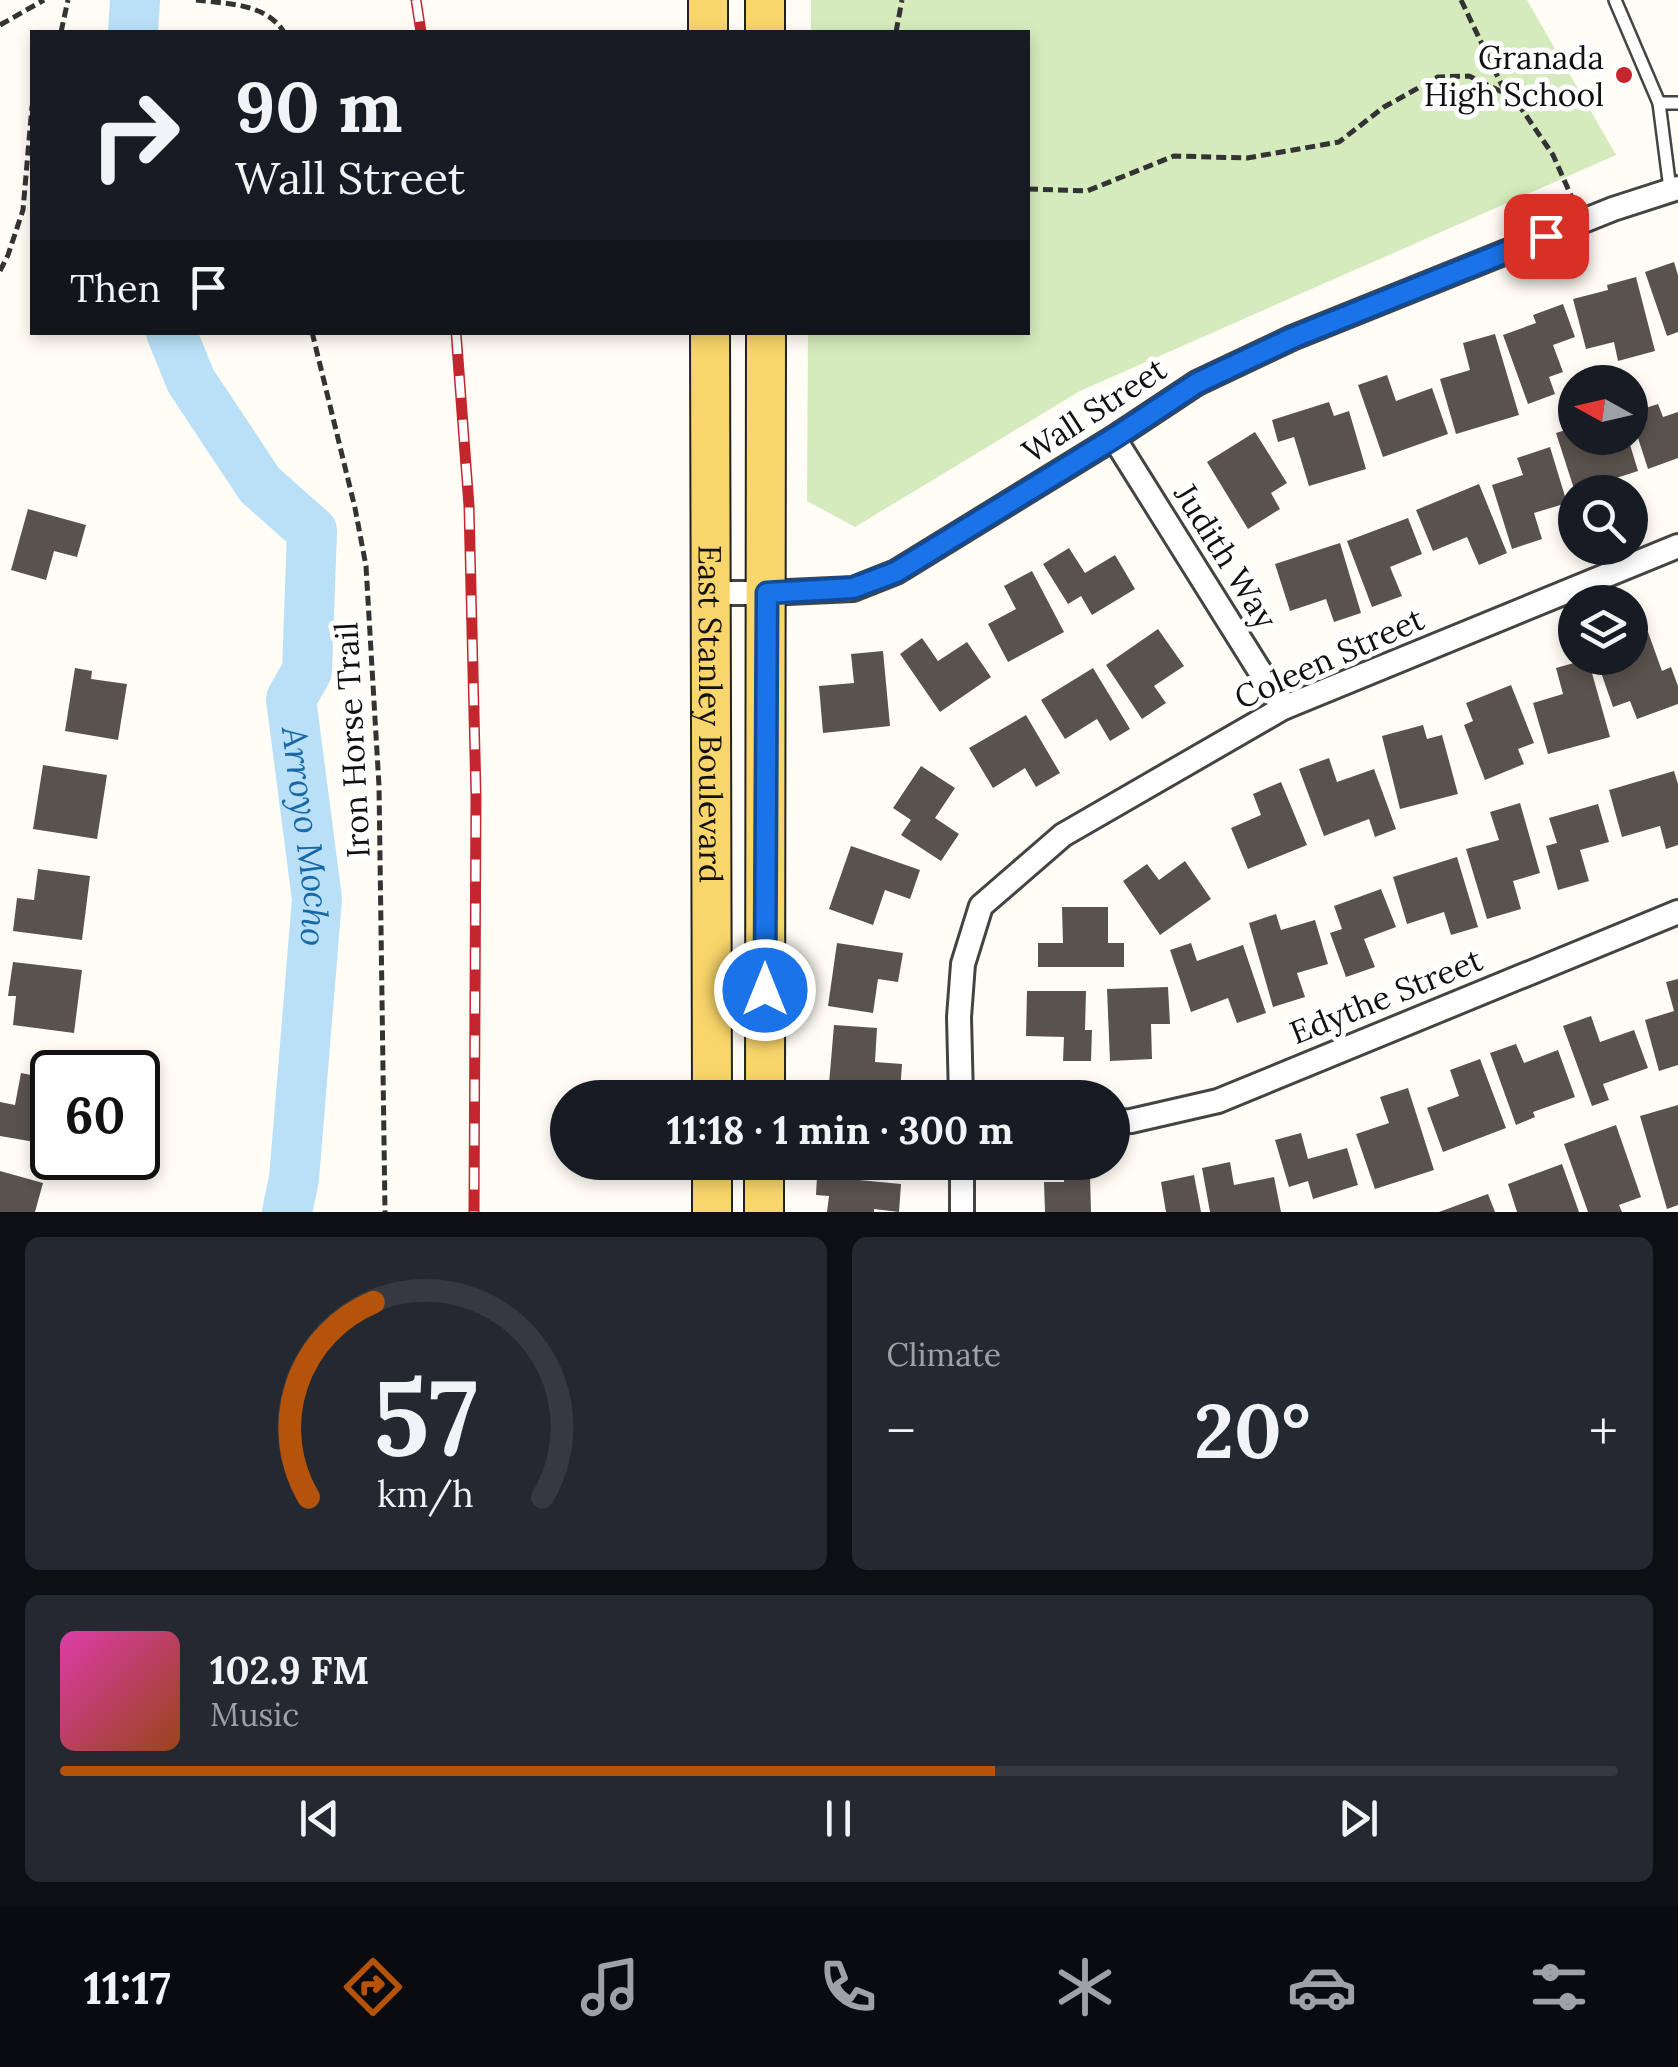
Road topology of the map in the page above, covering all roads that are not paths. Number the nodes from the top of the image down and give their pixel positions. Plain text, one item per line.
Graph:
1 (708, 0) edge
2 (765, 0) edge
3 (1615, 0) edge
4 (708, 30) edge
5 (766, 30) edge
6 (1678, 102) edge
7 (1659, 103) junction
8 (1674, 188) edge
9 (710, 335) edge
10 (766, 335) edge
11 (1114, 438) junction
12 (1678, 546) edge
13 (712, 593) junction
14 (767, 593) junction
15 (1283, 708) junction
16 (1678, 912) edge
17 (712, 1080) edge
18 (765, 1080) edge
19 (961, 1080) edge
20 (1130, 1120) edge
21 (712, 1180) edge
22 (764, 1180) edge
23 (962, 1180) edge
24 (712, 1212) edge
25 (764, 1212) edge
26 (962, 1212) edge

1 - 4 main road
2 - 5 main road
3 - 7 lane
6 - 7 lane
7 - 8 lane
8 - 11 street, Wall Street
9 - 13 main road, East Stanley Boulevard
10 - 14 main road, East Stanley Boulevard
11 - 14 street, Wall Street
11 - 15 street, Judith Way
12 - 15 street, Coleen Street
13 - 14 street, Wall Street
13 - 17 main road, East Stanley Boulevard
14 - 18 main road, East Stanley Boulevard
15 - 19 street, Coleen Street
16 - 20 street, Edythe Street
21 - 24 main road
22 - 25 main road
23 - 26 street

